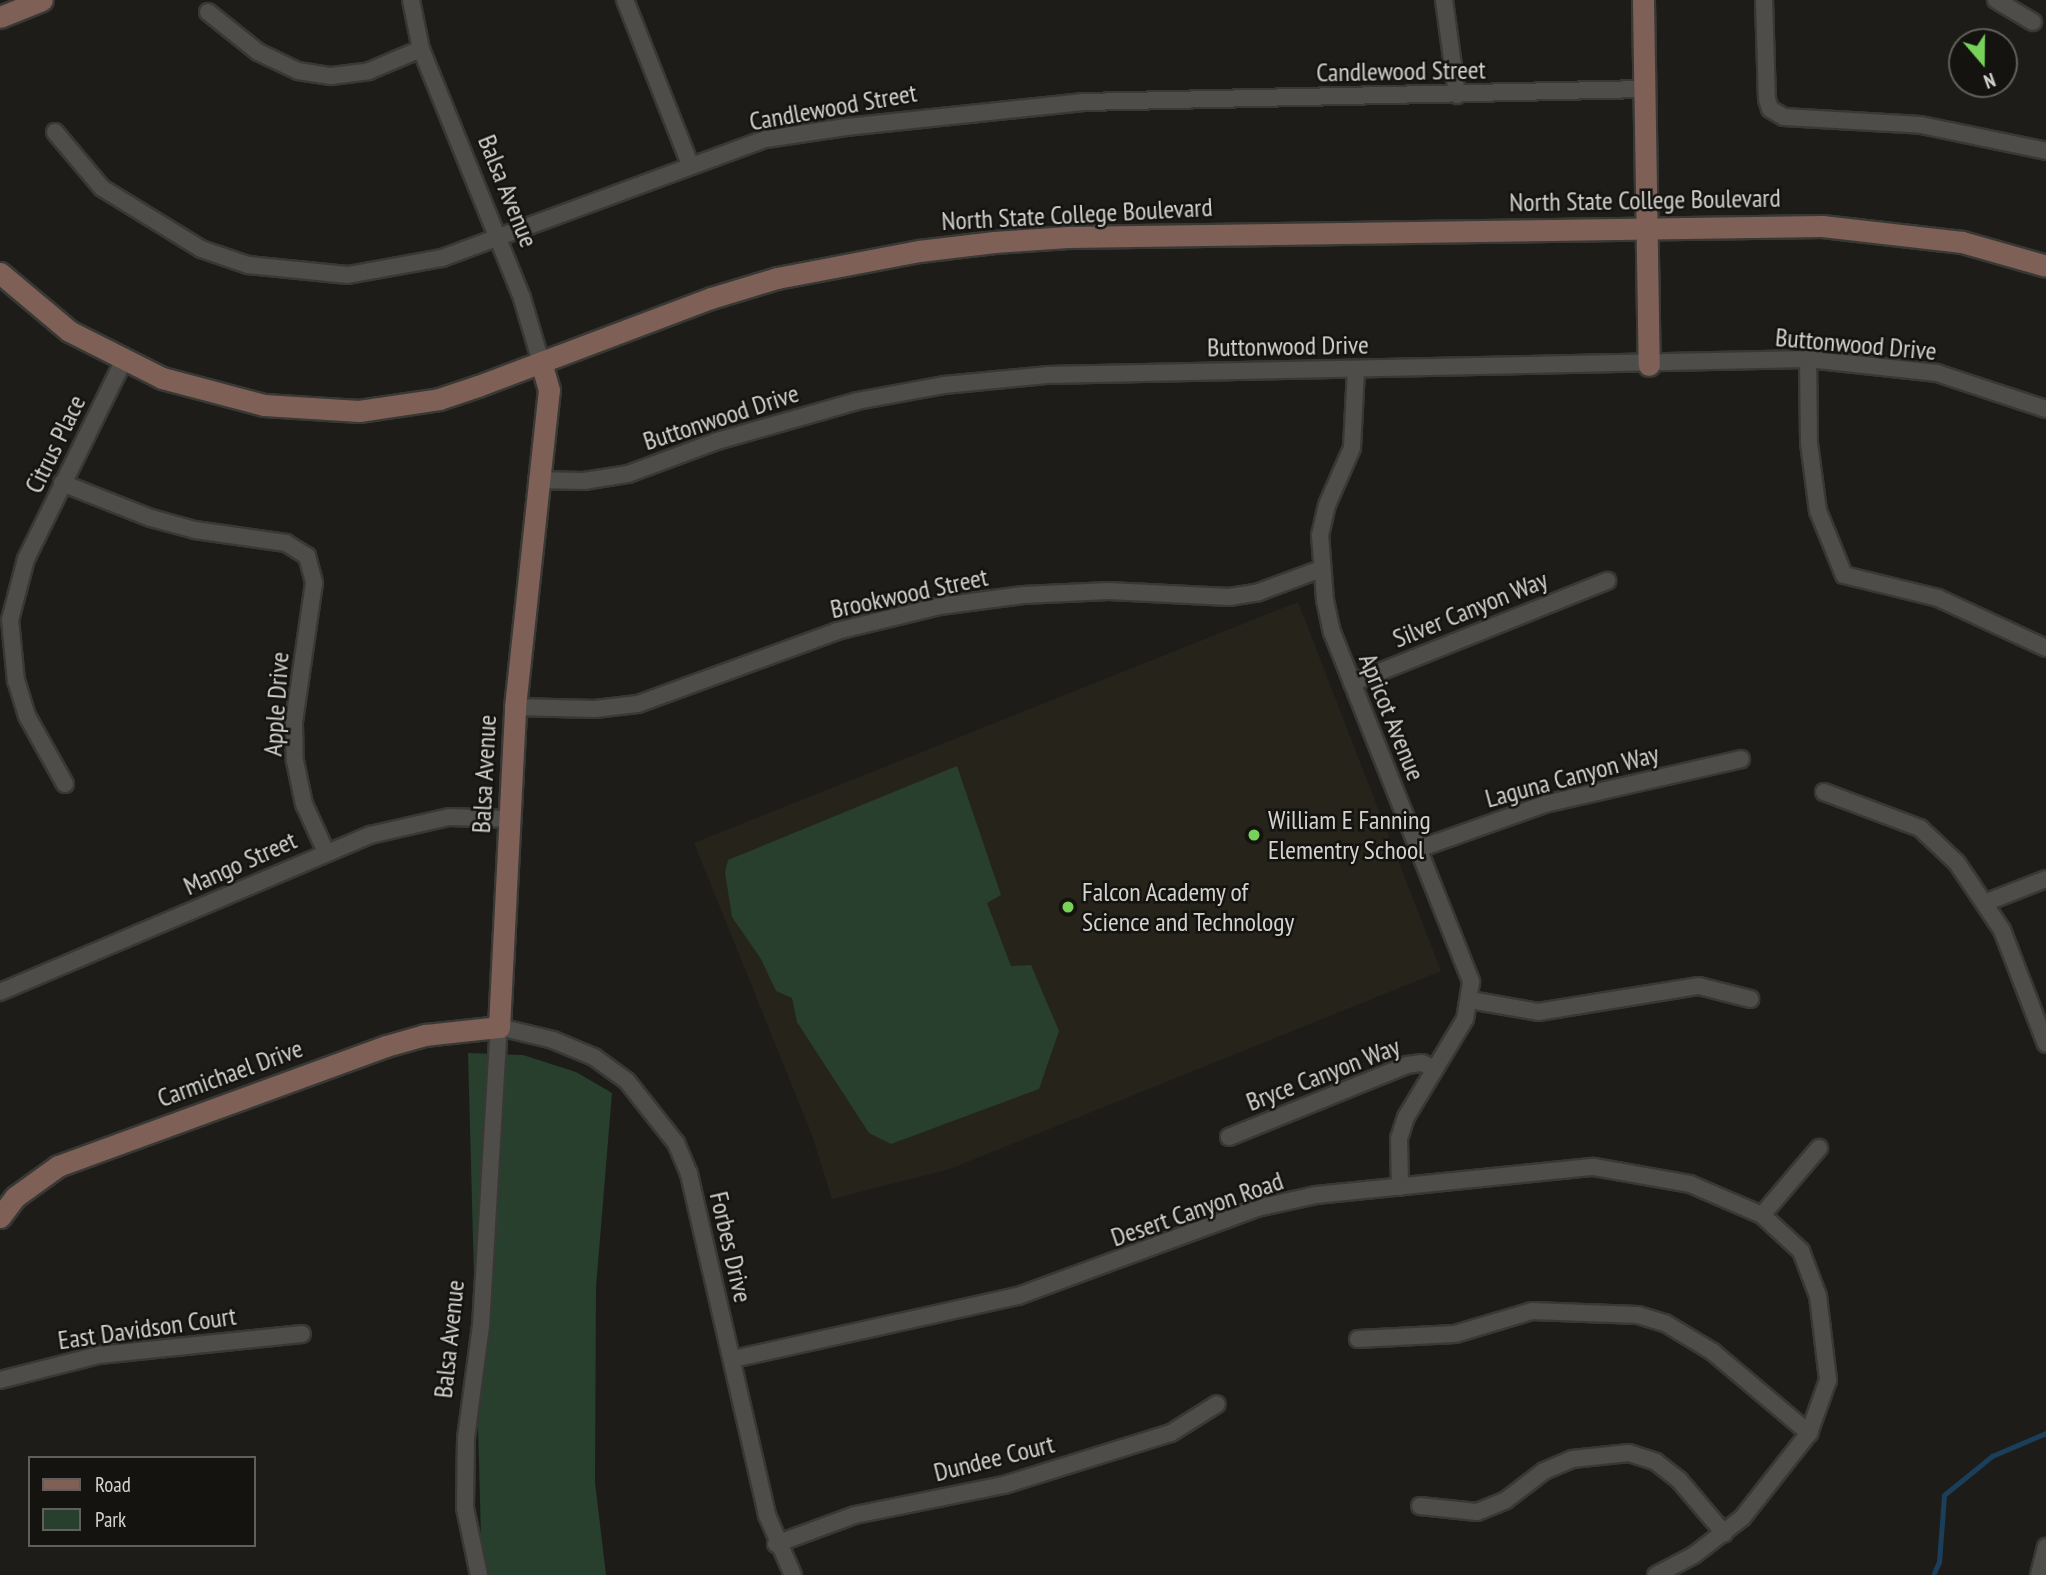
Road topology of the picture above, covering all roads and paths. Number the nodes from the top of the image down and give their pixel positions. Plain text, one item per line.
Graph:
1 (41, 0) edge
2 (411, 0) edge
3 (625, 0) edge
4 (1444, 0) edge
5 (1643, 0) edge
6 (1764, 0) edge
7 (1996, 0) edge
8 (208, 12) dead end
9 (0, 17) edge
10 (2033, 22) dead end
11 (421, 49) junction
12 (1644, 89) junction
13 (1457, 95) junction
14 (55, 132) dead end
15 (2046, 151) edge
16 (690, 164) junction
17 (1648, 228) junction
18 (496, 236) junction
19 (2046, 266) edge
20 (0, 273) edge
21 (1808, 359) junction
22 (123, 362) junction
23 (541, 362) junction
24 (1648, 365) junction
25 (1356, 369) junction
26 (2046, 409) edge
27 (537, 480) junction
28 (62, 483) junction
29 (1321, 569) junction
30 (1607, 581) dead end
31 (5, 620) edge
32 (2046, 648) edge
33 (1352, 683) junction
34 (515, 707) junction
35 (1741, 759) dead end
36 (65, 784) dead end
37 (1824, 792) dead end
38 (509, 819) junction
39 (1418, 849) junction
40 (326, 852) junction
41 (2046, 879) edge
42 (1987, 902) junction
43 (0, 992) edge
44 (1750, 999) dead end
45 (1471, 1000) junction
46 (499, 1027) junction
47 (2046, 1044) edge
48 (1435, 1069) junction
49 (1229, 1137) dead end
50 (1819, 1148) dead end
51 (1400, 1187) junction
52 (1762, 1215) junction
53 (0, 1217) edge
54 (302, 1334) dead end
55 (1358, 1339) dead end
56 (733, 1359) junction
57 (0, 1380) edge
58 (1217, 1405) dead end
59 (1809, 1433) junction
60 (1420, 1506) dead end
61 (1724, 1533) junction
62 (776, 1544) junction
63 (2046, 1547) edge
64 (479, 1575) edge
65 (793, 1575) edge
66 (1656, 1575) edge
67 (2039, 1575) edge

1 - 9 main road
2 - 11 street, Balsa Avenue
3 - 16 street
4 - 13 street
5 - 12 main road
6 - 15 street
7 - 10 street
8 - 11 street
11 - 18 street, Balsa Avenue
12 - 13 street, Candlewood Street
12 - 17 main road
13 - 16 street, Candlewood Street
14 - 18 street, Candlewood Street
16 - 18 street, Candlewood Street
17 - 19 main road, North State College Boulevard
17 - 23 main road, North State College Boulevard
17 - 24 main road
18 - 23 street, Balsa Avenue
20 - 22 main road, North State College Boulevard
21 - 24 street, Buttonwood Drive
21 - 26 street, Buttonwood Drive
21 - 32 street
22 - 23 main road, North State College Boulevard
22 - 28 street, Citrus Place
23 - 27 main road, Balsa Avenue
24 - 25 street, Buttonwood Drive
25 - 27 street, Buttonwood Drive
25 - 29 street, Apricot Avenue
27 - 34 main road, Balsa Avenue
28 - 31 street, Citrus Place
28 - 40 street, Apple Drive
29 - 33 street, Apricot Avenue
29 - 34 street, Brookwood Street
30 - 33 street, Silver Canyon Way
31 - 36 street, Citrus Place
33 - 39 street, Apricot Avenue
34 - 38 main road, Balsa Avenue
35 - 39 street, Laguna Canyon Way
37 - 42 street
38 - 40 street, Mango Street
38 - 46 main road, Balsa Avenue
39 - 45 street, Apricot Avenue
40 - 43 street, Mango Street
41 - 42 street
42 - 47 street
44 - 45 street
45 - 48 street, Apricot Avenue
46 - 53 main road, Carmichael Drive
46 - 56 street, Forbes Drive
46 - 64 street, Balsa Avenue
48 - 49 street, Bryce Canyon Way
48 - 51 street, Apricot Avenue
50 - 52 street
51 - 52 street, Desert Canyon Road
51 - 56 street, Desert Canyon Road
52 - 59 street, Desert Canyon Road
54 - 57 street, East Davidson Court
55 - 59 street
56 - 62 street, Forbes Drive
58 - 62 street, Dundee Court
59 - 61 street, Desert Canyon Road
60 - 61 street
61 - 66 street, Desert Canyon Road
62 - 65 street, Forbes Drive
63 - 67 street

